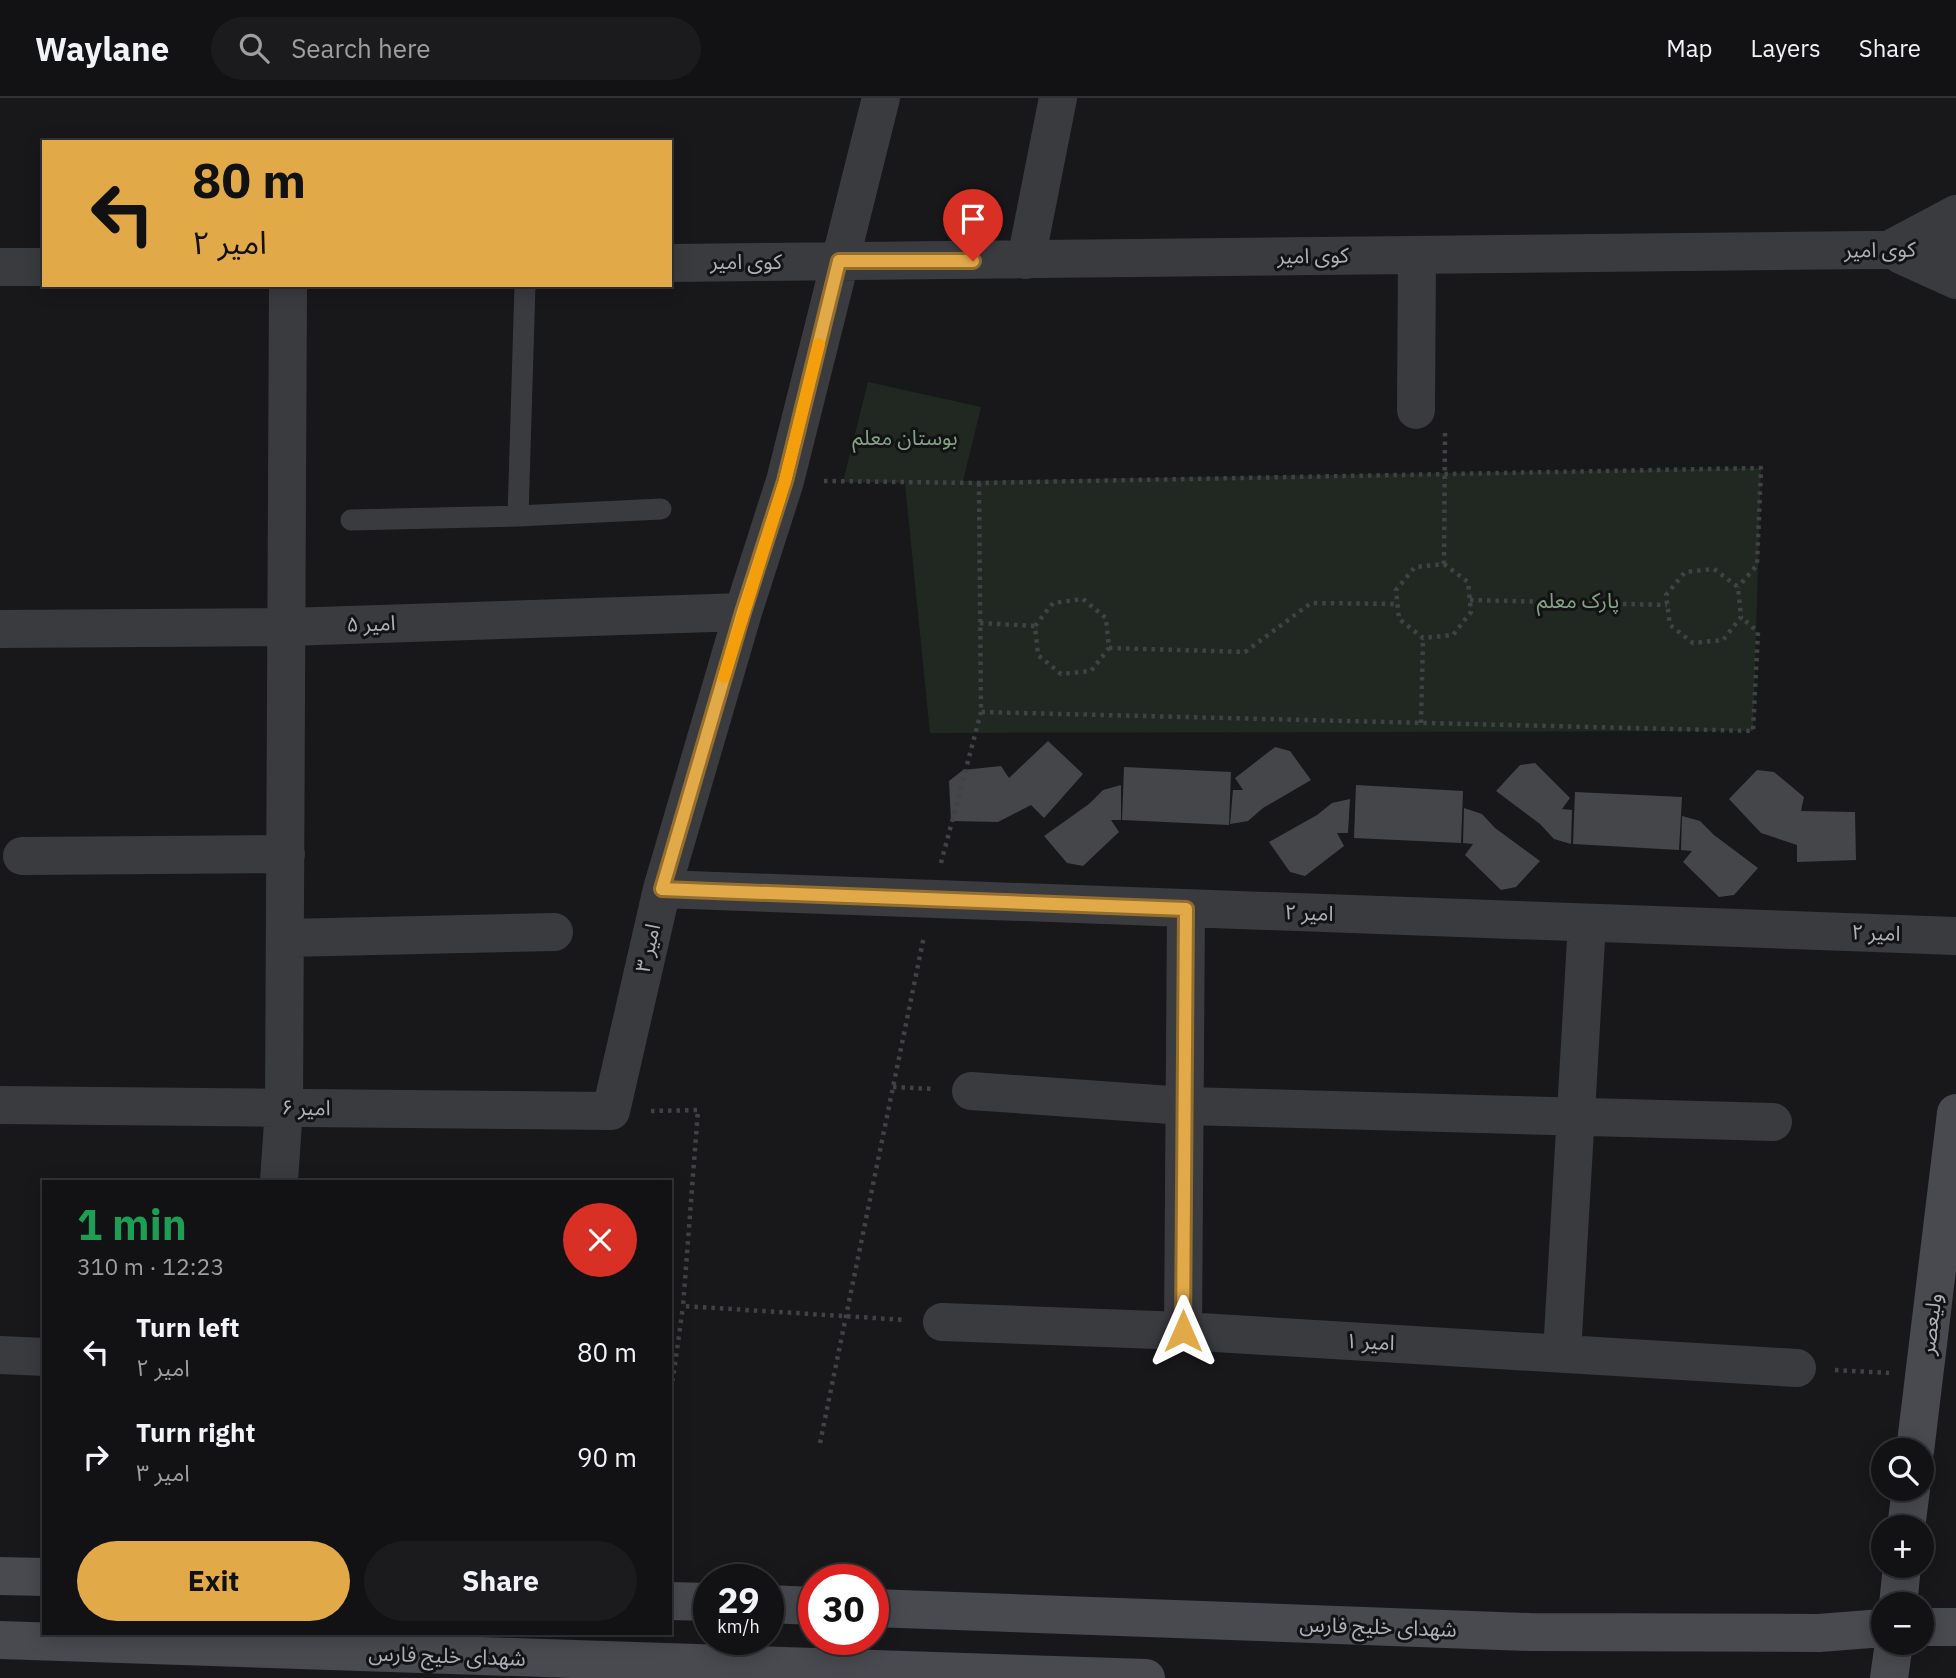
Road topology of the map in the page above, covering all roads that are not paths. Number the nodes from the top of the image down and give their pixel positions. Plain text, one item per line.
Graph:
1 (881, 98) edge
2 (1065, 99) edge
3 (1956, 214) edge
4 (1956, 249) edge
5 (1889, 250) junction
6 (1417, 255) junction
7 (1026, 260) junction
8 (839, 261) junction
9 (672, 263) edge
10 (0, 267) edge
11 (42, 267) edge
12 (1956, 280) edge
13 (288, 287) edge
14 (524, 287) edge
15 (1416, 410) road end
16 (661, 509) dead end
17 (518, 516) junction
18 (351, 520) dead end
19 (743, 612) junction
20 (287, 627) junction
21 (0, 629) edge
22 (286, 854) junction
23 (22, 856) dead end
24 (662, 889) junction
25 (1186, 909) junction
26 (1587, 923) junction
27 (554, 933) dead end
28 (1956, 936) edge
29 (285, 938) junction
30 (971, 1091) dead end
31 (0, 1105) edge
32 (1185, 1106) junction
33 (284, 1108) junction
34 (611, 1111) joint
35 (1956, 1113) edge
36 (1576, 1116) junction
37 (1773, 1122) dead end
38 (279, 1180) edge
39 (942, 1322) road end
40 (1183, 1331) junction
41 (1562, 1353) junction
42 (0, 1355) edge
43 (42, 1357) edge
44 (1797, 1368) road end
45 (1917, 1438) edge
46 (0, 1576) edge
47 (42, 1577) edge
48 (672, 1601) edge
49 (693, 1602) edge
50 (889, 1609) edge
51 (1934, 1627) edge
52 (1956, 1627) edge
53 (1871, 1629) edge
54 (0, 1640) edge
55 (1892, 1655) edge
56 (1146, 1678) edge
57 (1889, 1678) edge

1 - 8 street, امیر ۳
2 - 7 street
3 - 5 street
4 - 5 street, کوی امیر
5 - 6 street, کوی امیر
5 - 12 street
6 - 7 street, کوی امیر
6 - 15 street
7 - 8 street, کوی امیر
8 - 9 street, کوی امیر
8 - 19 street, امیر ۳
10 - 11 street
13 - 20 street
14 - 17 lane
16 - 17 lane
17 - 18 lane
19 - 20 street, امیر ۵
19 - 24 street, امیر ۳
20 - 21 street, امیر ۵
20 - 22 street
22 - 23 street
22 - 29 street
24 - 25 street, امیر ۲
24 - 34 street, امیر ۳
25 - 26 street, امیر ۲
25 - 32 street
26 - 28 street, امیر ۲
26 - 36 street
27 - 29 street
29 - 33 street
30 - 32 street
31 - 33 street, امیر ۶
32 - 36 street
32 - 40 street
33 - 34 street, امیر ۶
33 - 38 street
35 - 45 main road, ولیعصر
36 - 37 street
36 - 41 street
39 - 40 street, امیر ۱
40 - 41 street, امیر ۱
41 - 44 street, امیر ۱
42 - 43 street
46 - 47 main road
48 - 49 main road
50 - 53 main road, شهدای خلیج فارس
51 - 52 main road
54 - 56 main road, شهدای خلیج فارس
55 - 57 main road

